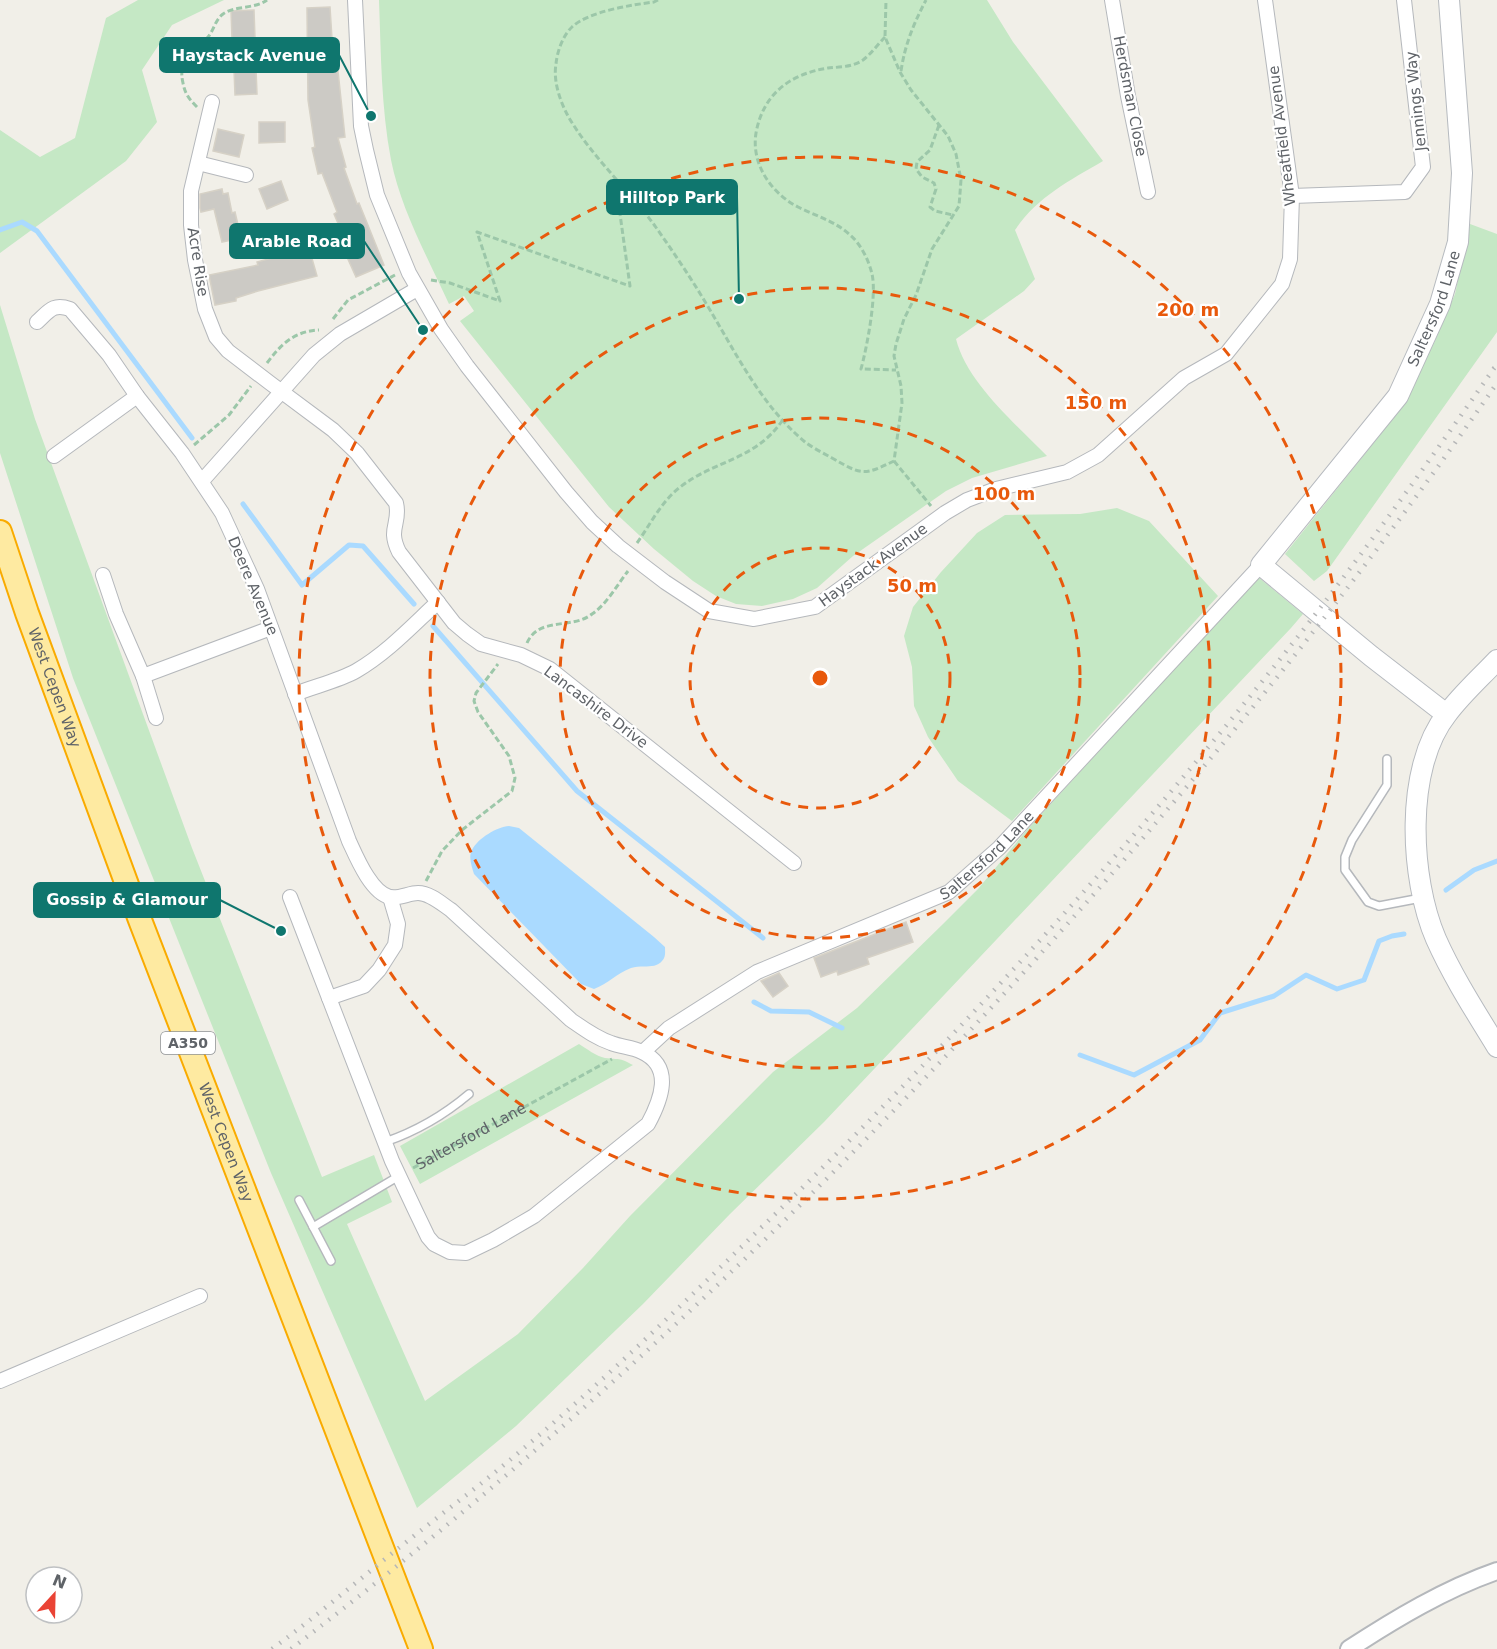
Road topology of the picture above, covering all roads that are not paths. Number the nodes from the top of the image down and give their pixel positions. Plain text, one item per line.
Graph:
1 (355, 0) edge
2 (1112, 0) edge
3 (1265, 0) edge
4 (1404, 0) edge
5 (1449, 0) edge
6 (212, 102) dead end
7 (198, 163) junction
8 (246, 175) dead end
9 (1148, 192) dead end
10 (1292, 196) junction
11 (417, 289) junction
12 (37, 322) dead end
13 (282, 392) junction
14 (137, 396) junction
15 (54, 456) dead end
16 (202, 481) junction
17 (942, 515) joint
18 (0, 532) edge
19 (1261, 565) junction
20 (103, 574) dead end
21 (438, 602) junction
22 (271, 628) junction
23 (1497, 660) edge
24 (143, 676) junction
25 (295, 694) junction
26 (1446, 714) junction
27 (156, 718) dead end
28 (1387, 759) dead end
29 (794, 863) dead end
30 (290, 897) dead end
31 (390, 897) junction
32 (1422, 897) junction
33 (330, 999) junction
34 (1497, 1047) edge
35 (643, 1052) junction
36 (469, 1094) dead end
37 (385, 1142) junction
38 (399, 1176) junction
39 (299, 1200) dead end
40 (313, 1227) junction
41 (331, 1261) dead end
42 (200, 1296) dead end
43 (0, 1381) edge
44 (1497, 1571) edge
45 (422, 1649) edge
46 (1349, 1649) edge

1 - 11 street, Haystack Avenue
2 - 9 street, Herdsman Close
3 - 10 street, Wheatfield Avenue
4 - 10 street, Jennings Way
5 - 19 main road, Saltersford Lane
6 - 7 street, Acre Rise
7 - 8 street
7 - 13 street, Acre Rise
10 - 17 street, Wheatfield Avenue
11 - 13 street
11 - 17 street, Haystack Avenue
12 - 14 street, Deere Avenue
13 - 16 street
13 - 21 street, Lancashire Drive
14 - 15 street
14 - 16 street, Deere Avenue
16 - 22 street, Deere Avenue
18 - 45 highway, West Cepen Way / A350
19 - 26 main road
19 - 35 street, Saltersford Lane
20 - 24 street
21 - 25 street
21 - 29 street, Lancashire Drive
22 - 24 street
22 - 25 street, Deere Avenue
23 - 26 main road
24 - 27 street
25 - 31 street, Deere Avenue
26 - 32 main road
28 - 32 lane
30 - 33 street
31 - 33 street
31 - 35 street
32 - 34 main road
33 - 37 street
35 - 38 street
36 - 37 lane
37 - 38 street
38 - 40 lane, Saltersford Lane
39 - 40 lane
40 - 41 lane
42 - 43 street
44 - 46 street

